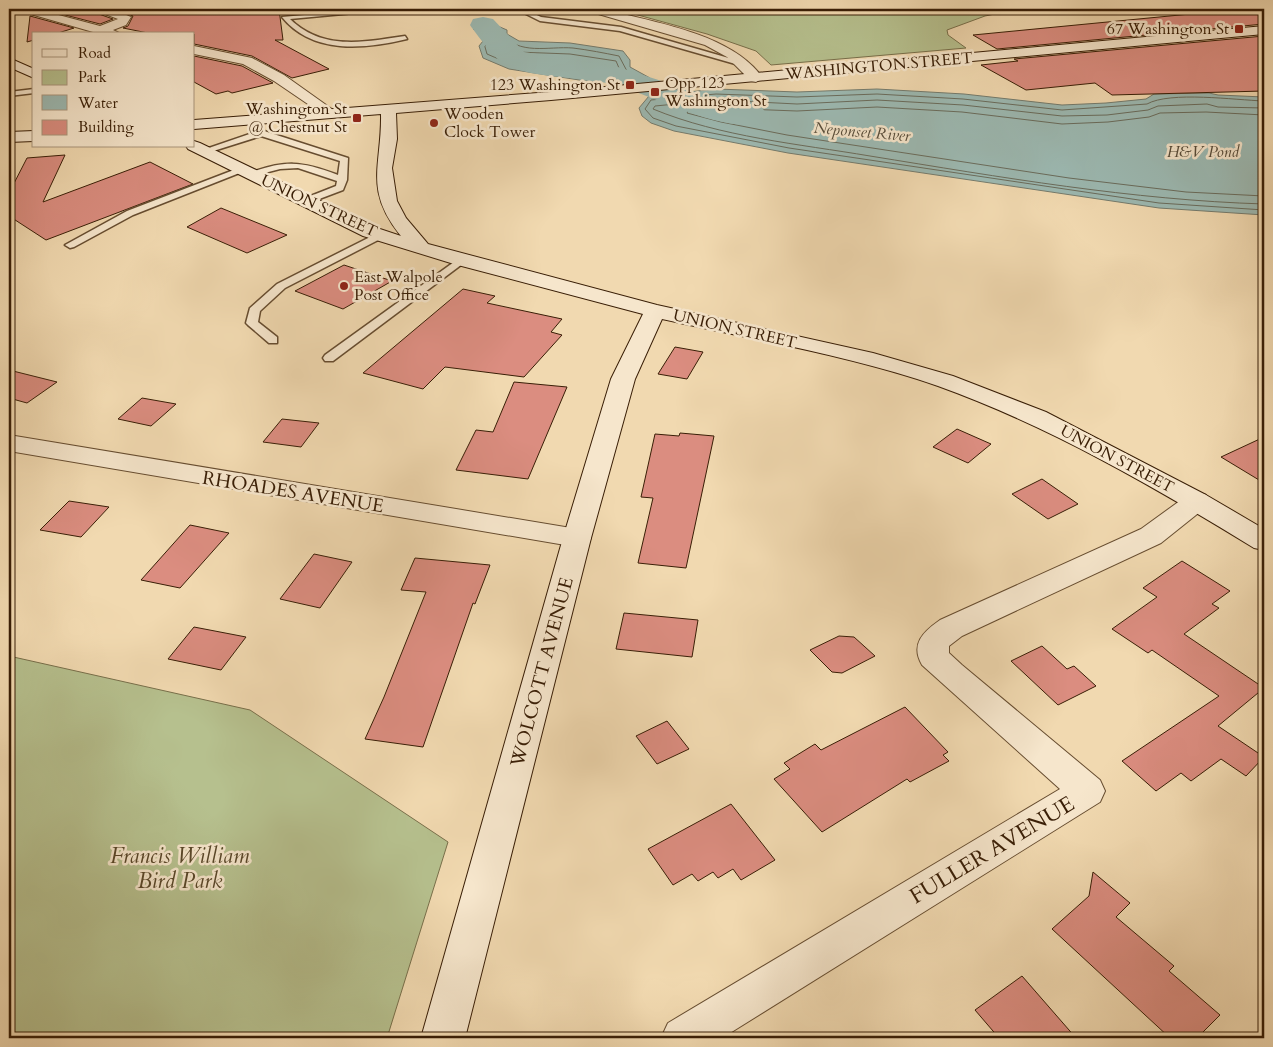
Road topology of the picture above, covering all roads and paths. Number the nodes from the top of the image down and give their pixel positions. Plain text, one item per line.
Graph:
1 (24, 9) edge
2 (101, 9) edge
3 (394, 9) edge
4 (519, 9) edge
5 (592, 9) edge
6 (100, 30) junction
7 (1264, 30) edge
8 (108, 32) edge
9 (405, 38) dead end
10 (195, 50) edge
11 (742, 63) junction
12 (10, 64) edge
13 (32, 73) edge
14 (756, 78) junction
15 (32, 91) edge
16 (298, 93) junction
17 (9, 94) edge
18 (388, 109) junction
19 (329, 112) junction
20 (282, 116) junction
21 (195, 124) edge
22 (32, 136) edge
23 (9, 137) edge
24 (199, 148) edge
25 (247, 172) junction
26 (342, 180) junction
27 (306, 202) junction
28 (380, 234) junction
29 (70, 244) dead end
30 (420, 246) junction
31 (461, 260) junction
32 (655, 311) junction
33 (274, 340) dead end
34 (329, 358) dead end
35 (9, 443) edge
36 (1197, 501) junction
37 (577, 538) junction
38 (1264, 541) edge
39 (443, 1038) edge
40 (683, 1038) edge

1 - 6 main road
2 - 6 main road
3 - 9 lane
4 - 11 lane
5 - 11 main road
6 - 8 main road
7 - 14 main road, WASHINGTON STREET
10 - 16 main road
11 - 14 main road
12 - 13 main road
14 - 18 main road, WASHINGTON STREET
15 - 17 lane
16 - 19 main road
16 - 20 main road
18 - 19 main road, WASHINGTON STREET
18 - 30 main road
19 - 20 main road, WASHINGTON STREET
20 - 21 main road, WASHINGTON STREET
22 - 23 main road
24 - 25 main road, UNION STREET
24 - 26 lane
25 - 26 lane
25 - 27 main road, UNION STREET
25 - 29 lane
26 - 27 lane
27 - 28 main road, UNION STREET
28 - 30 main road, UNION STREET
28 - 33 lane
30 - 31 main road, UNION STREET
31 - 32 main road, UNION STREET
31 - 34 lane
32 - 36 main road, UNION STREET
32 - 37 main road, WOLCOTT AVENUE
35 - 37 main road, RHOADES AVENUE
36 - 38 main road, UNION STREET
36 - 40 main road, FULLER AVENUE
37 - 39 main road, WOLCOTT AVENUE

